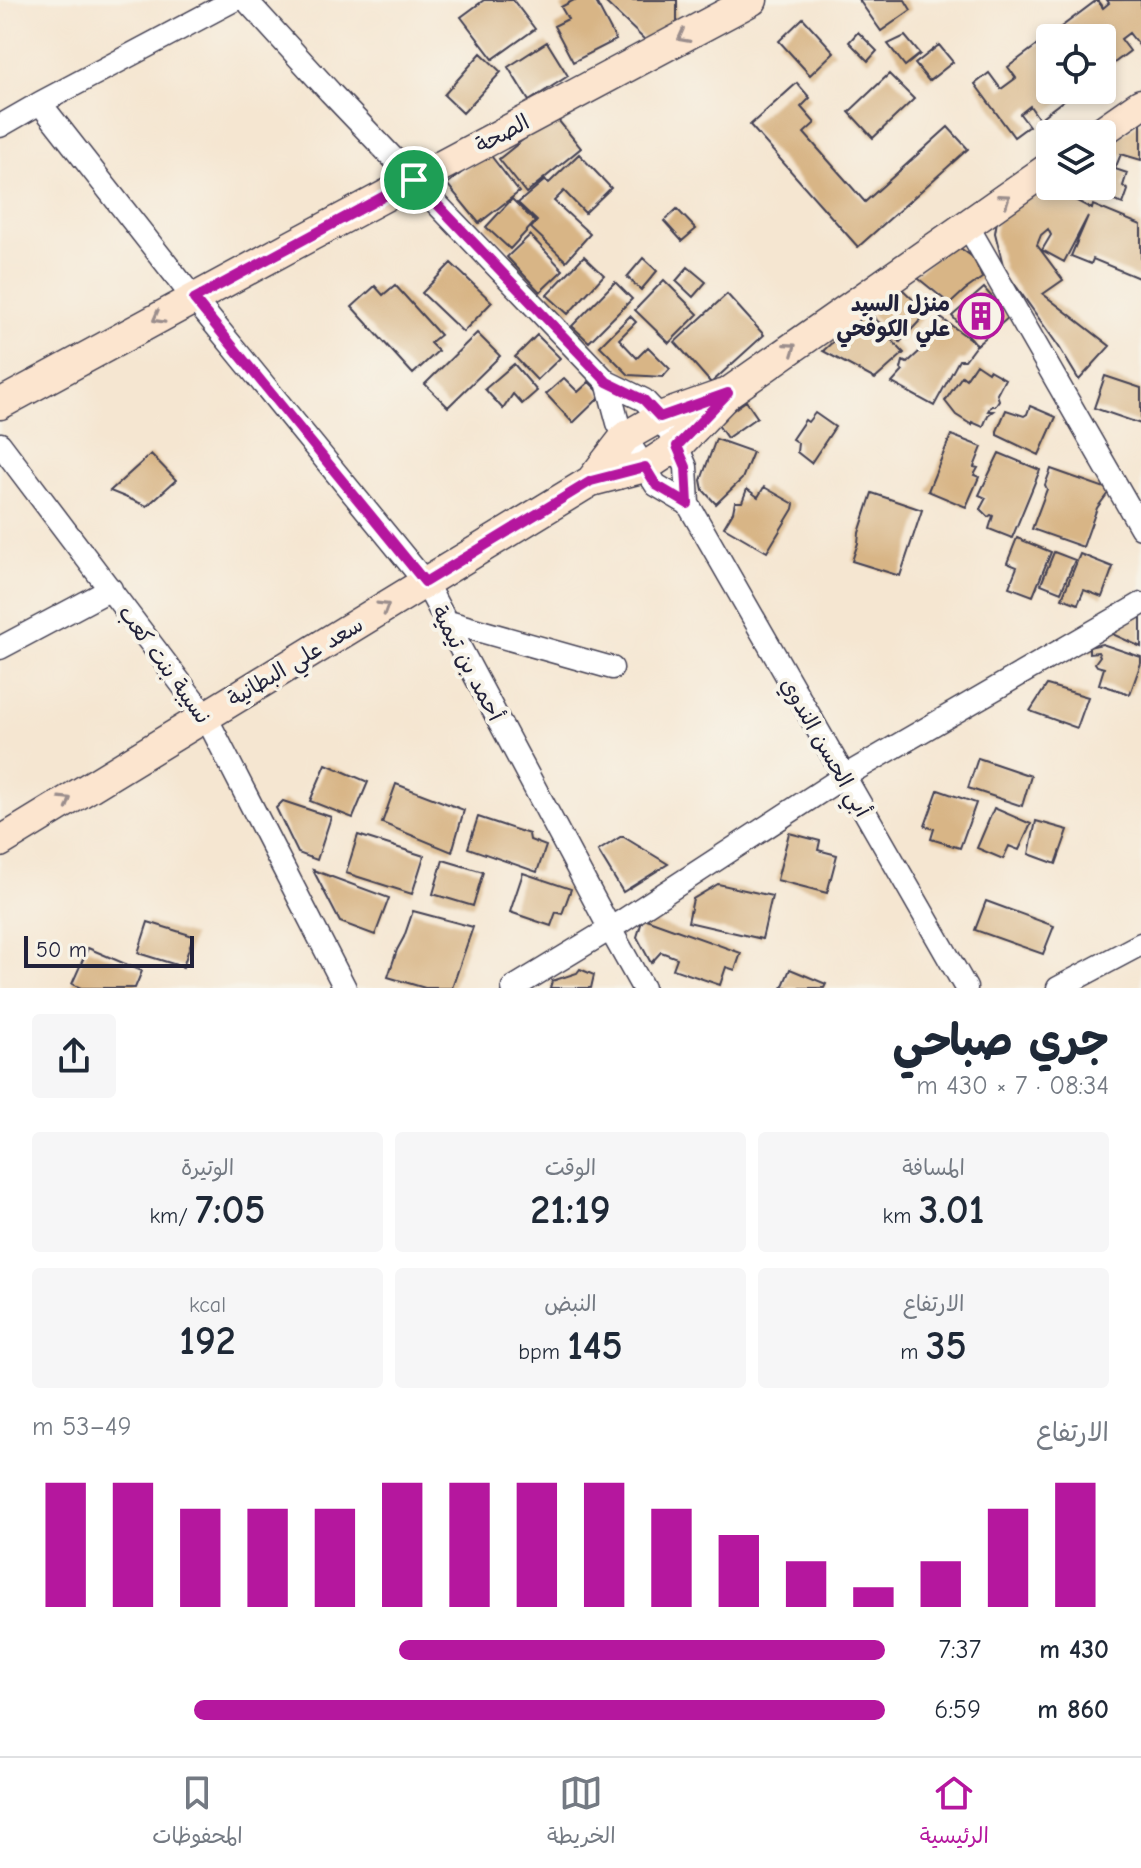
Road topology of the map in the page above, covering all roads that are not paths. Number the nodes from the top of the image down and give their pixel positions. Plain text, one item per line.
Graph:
1 (234, 0) edge
2 (246, 0) edge
3 (752, 0) edge
4 (713, 8) edge
5 (40, 103) junction
6 (1141, 104) edge
7 (1116, 121) edge
8 (0, 126) edge
9 (1036, 177) edge
10 (414, 180) junction
11 (967, 225) junction
12 (194, 299) junction
13 (607, 382) junction
14 (728, 393) junction
15 (0, 404) edge
16 (660, 417) junction
17 (625, 437) junction
18 (0, 444) edge
19 (677, 446) junction
20 (645, 467) junction
21 (591, 481) junction
22 (688, 504) junction
23 (1141, 528) edge
24 (425, 582) junction
25 (111, 589) junction
26 (1141, 604) edge
27 (445, 621) junction
28 (0, 648) edge
29 (612, 668) dead end
30 (205, 715) junction
31 (843, 777) junction
32 (0, 842) edge
33 (610, 929) junction
34 (1141, 944) edge
35 (345, 988) edge
36 (513, 988) edge
37 (643, 988) edge
38 (966, 988) edge
39 (1058, 988) edge

1 - 5 street
2 - 10 street, أبي الحسن الندوي
3 - 4 main road, الصحة
4 -> 10 main road, الصحة
5 - 8 street
5 - 12 street, أحمد بن تيمية
6 - 7 main road
11 -> 9 main road, سعد علي البطانية
10 - 12 main road, الصحة
10 - 13 street, أبي الحسن الندوي
14 -> 11 main road, سعد علي البطانية
11 - 23 street
12 -> 15 main road, الصحة
12 - 24 street, أحمد بن تيمية
13 - 16 street, أبي الحسن الندوي
13 - 17 street, أبي الحسن الندوي
14 - 16 main road, سعد علي البطانية
14 - 19 main road, سعد علي البطانية
16 - 17 main road, سعد علي البطانية
16 - 19 street, أبي الحسن الندوي
17 - 20 street, أبي الحسن الندوي
17 - 21 main road, سعد علي البطانية
18 - 25 street, نسيبة بنت كعب
19 - 20 main road, سعد علي البطانية
19 - 22 street, أبي الحسن الندوي
20 - 21 main road, سعد علي البطانية
20 - 22 street, أبي الحسن الندوي
21 - 24 main road, سعد علي البطانية
22 - 31 street, أبي الحسن الندوي
24 - 27 street, أحمد بن تيمية
30 -> 24 main road, سعد علي البطانية
25 - 28 street
25 - 30 street, نسيبة بنت كعب
26 - 31 street
27 - 29 street
27 - 33 street, أحمد بن تيمية
32 -> 30 main road, سعد علي البطانية
30 - 35 street, نسيبة بنت كعب
31 - 33 street
31 - 38 street, أبي الحسن الندوي
33 - 36 street
33 - 37 street, أحمد بن تيمية
34 - 39 street

